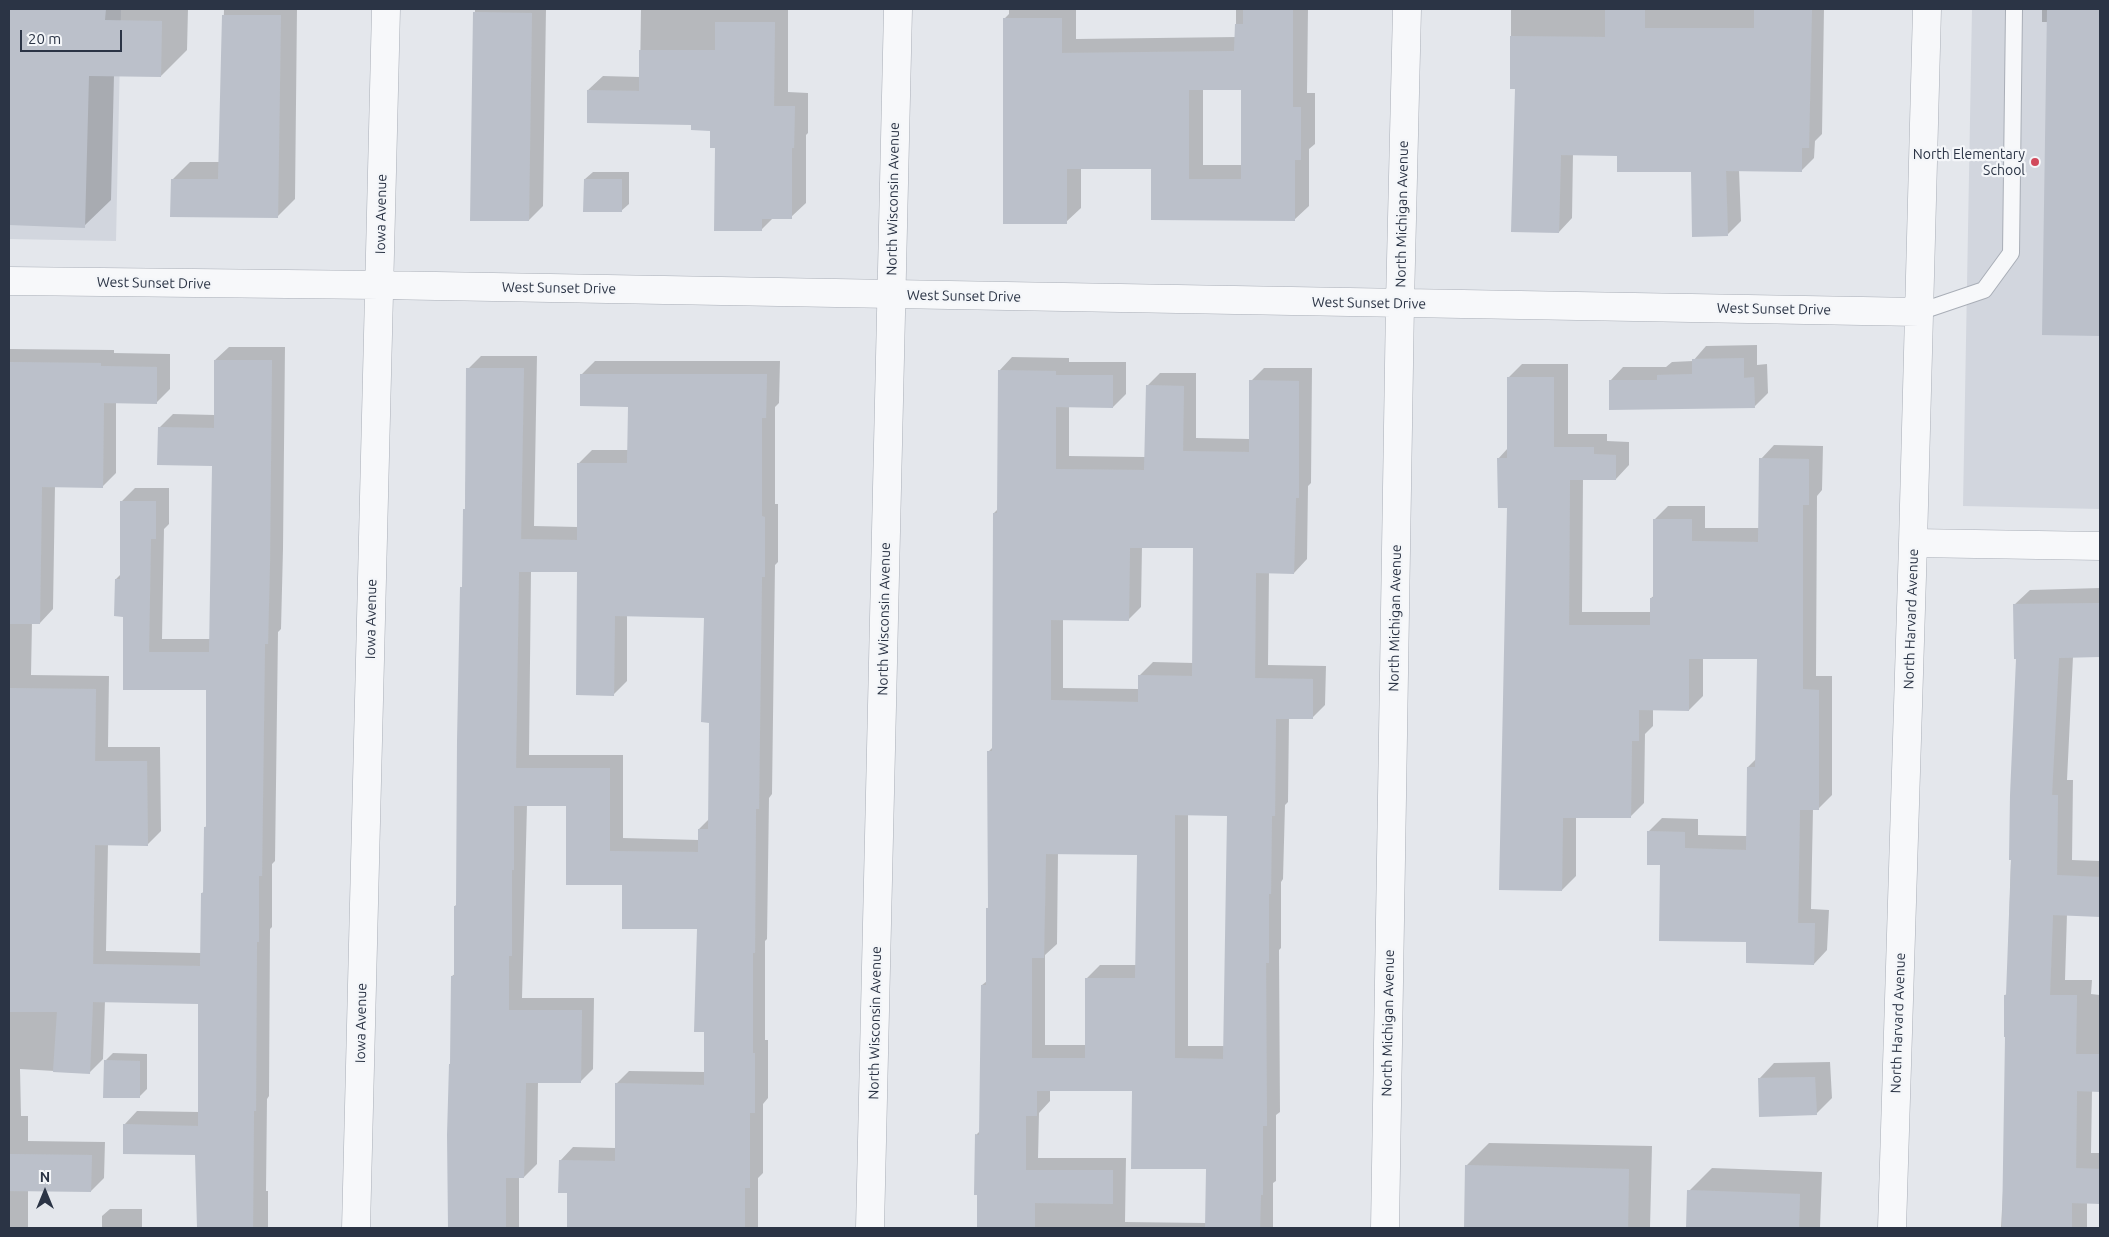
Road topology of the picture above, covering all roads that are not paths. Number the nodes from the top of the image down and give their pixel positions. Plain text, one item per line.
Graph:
1 (386, 9) edge
2 (898, 9) edge
3 (1407, 9) edge
4 (1927, 9) edge
5 (2014, 9) edge
6 (9, 281) edge
7 (380, 285) junction
8 (891, 295) junction
9 (1400, 303) junction
10 (1919, 312) junction
11 (1913, 543) junction
12 (2100, 546) edge
13 (356, 1228) edge
14 (870, 1228) edge
15 (1385, 1228) edge
16 (1892, 1228) edge

1 - 7 street, Iowa Avenue
2 - 8 street, North Wisconsin Avenue
3 - 9 street, North Michigan Avenue
4 - 10 street, North Harvard Avenue
5 - 10 lane
6 - 7 street, West Sunset Drive
7 - 8 street, West Sunset Drive
7 - 13 street, Iowa Avenue
8 - 9 street, West Sunset Drive
8 - 14 street, North Wisconsin Avenue
9 - 10 street, West Sunset Drive
9 - 15 street, North Michigan Avenue
10 - 11 street, North Harvard Avenue
11 - 12 street
11 - 16 street, North Harvard Avenue

